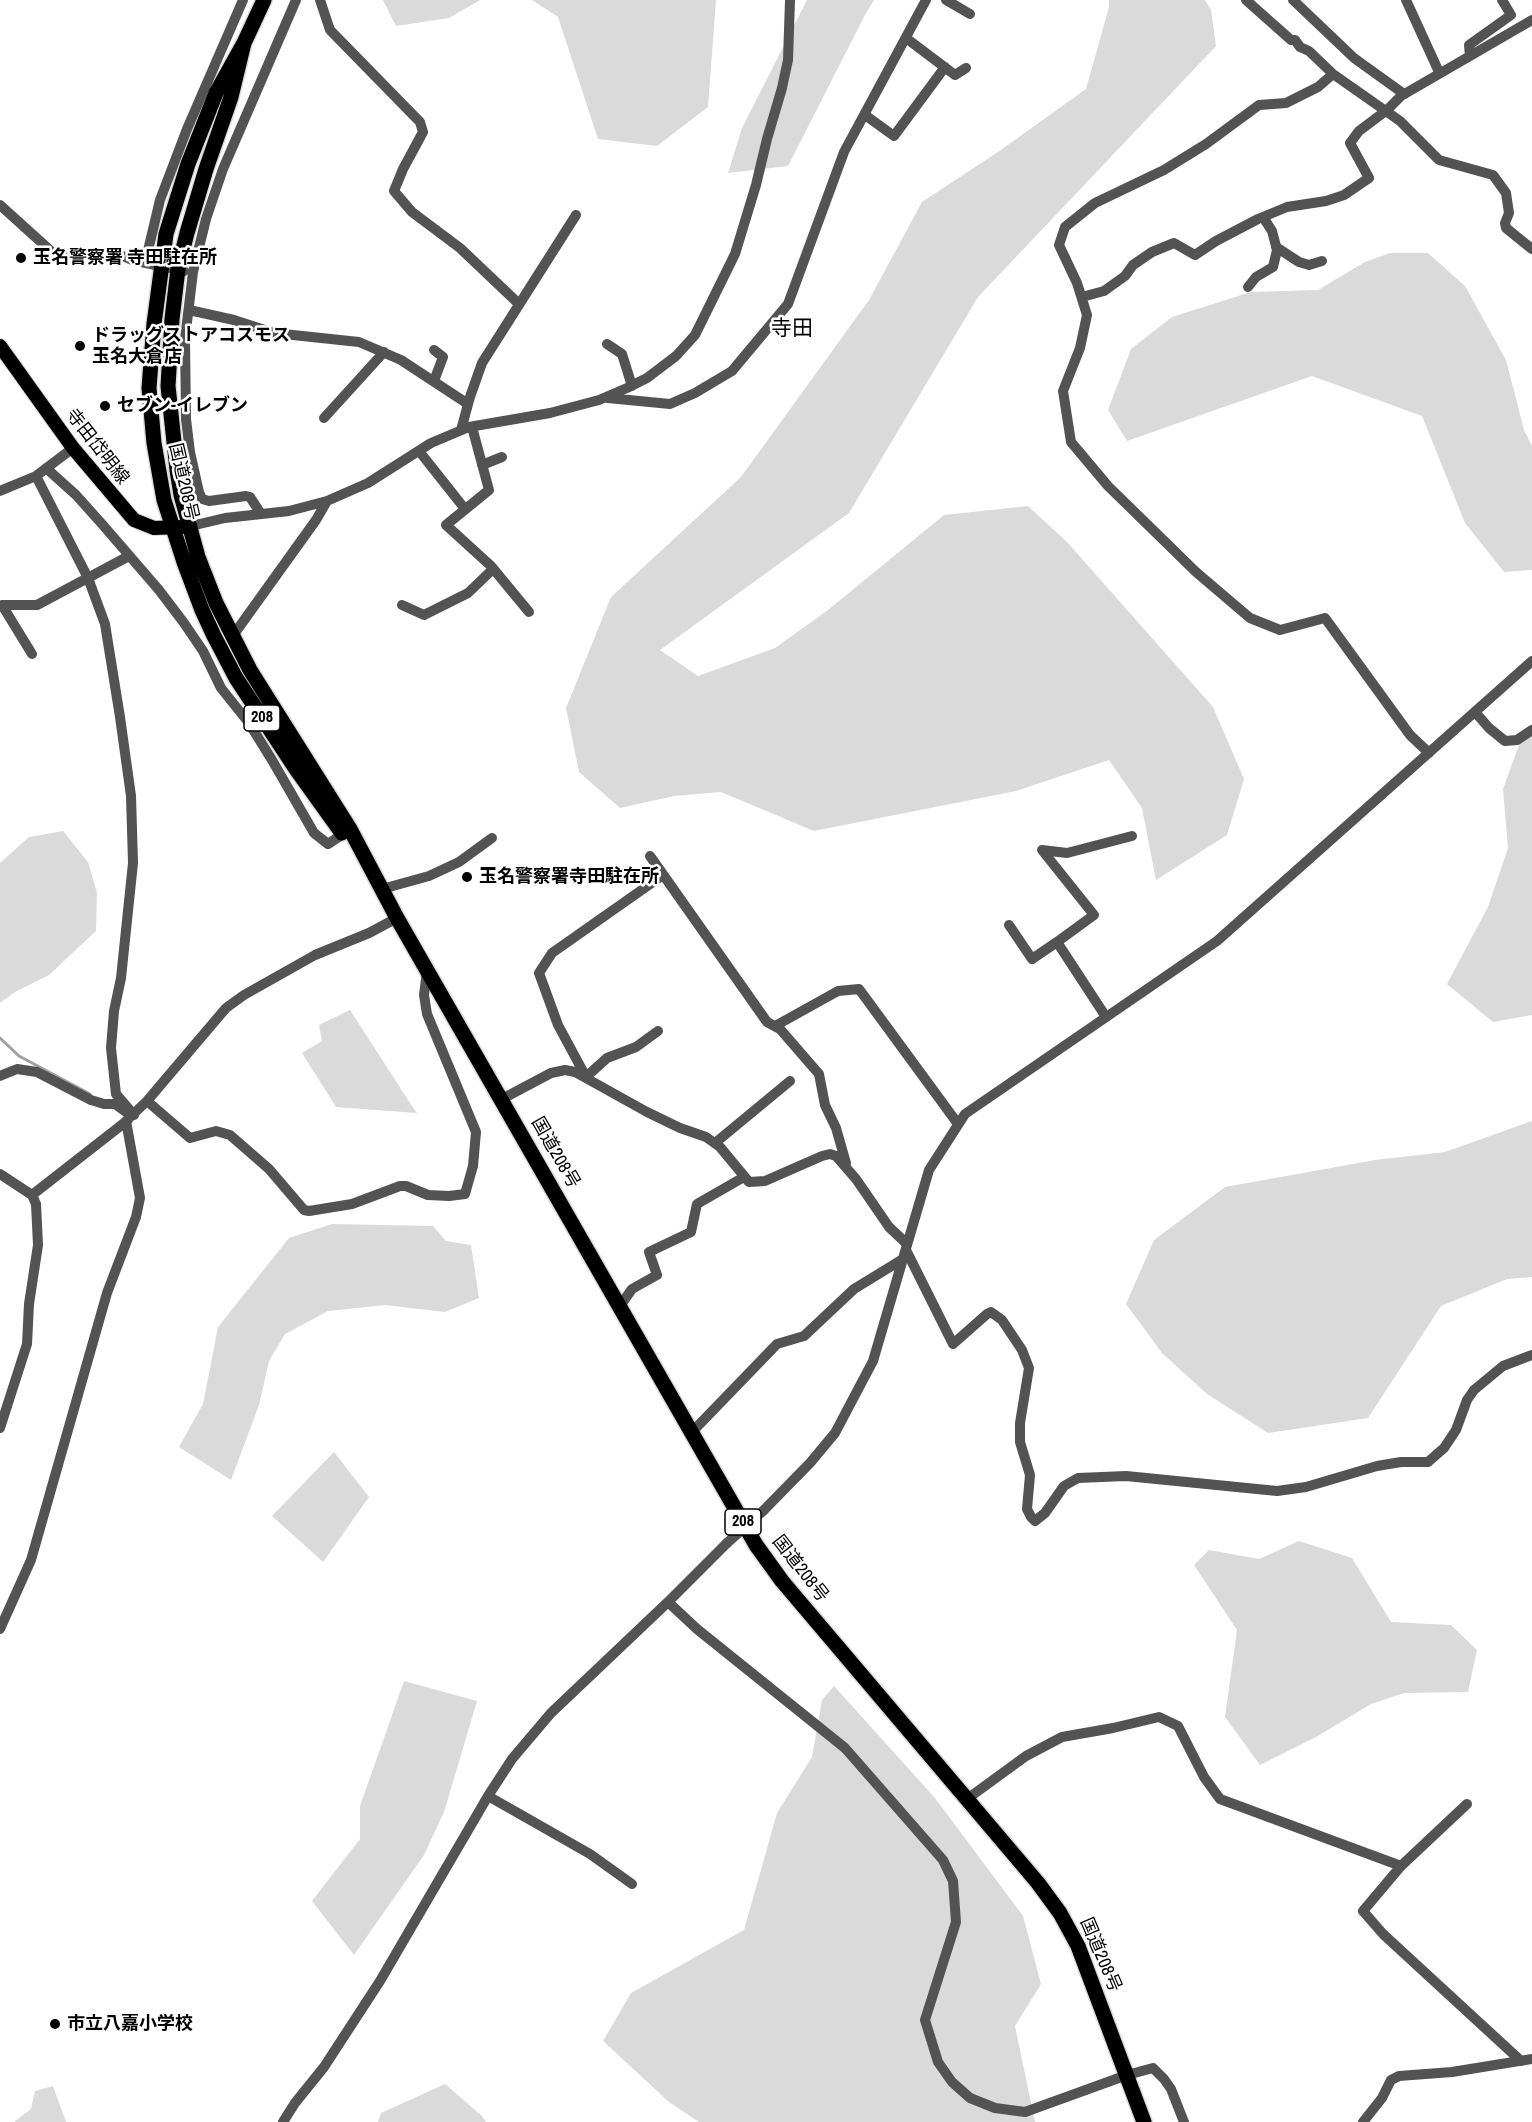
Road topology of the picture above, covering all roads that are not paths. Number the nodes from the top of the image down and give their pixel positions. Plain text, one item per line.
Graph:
1 (243, 0) edge
2 (264, 0) edge
3 (296, 0) edge
4 (320, 0) edge
5 (789, 0) edge
6 (926, 0) edge
7 (946, 0) edge
8 (1246, 0) edge
9 (1293, 0) edge
10 (1406, 0) edge
11 (1502, 0) edge
12 (970, 14) dead end
13 (1532, 20) edge
14 (906, 38) junction
15 (244, 43) junction
16 (1470, 56) junction
17 (945, 67) junction
18 (966, 68) dead end
19 (1439, 72) junction
20 (1334, 74) junction
21 (1404, 93) junction
22 (1387, 110) junction
23 (865, 115) junction
24 (0, 205) edge
25 (576, 215) dead end
26 (1263, 217) junction
27 (1276, 247) junction
28 (1532, 249) edge
29 (1322, 261) dead end
30 (146, 263) junction
31 (161, 267) junction
32 (178, 269) junction
33 (193, 272) junction
34 (1248, 287) dead end
35 (1082, 297) junction
36 (519, 304) junction
37 (189, 310) junction
38 (607, 344) dead end
39 (0, 346) edge
40 (434, 350) dead end
41 (384, 352) junction
42 (434, 381) junction
43 (632, 386) junction
44 (604, 398) junction
45 (468, 404) junction
46 (324, 418) dead end
47 (467, 429) junction
48 (74, 448) junction
49 (418, 451) junction
50 (502, 457) dead end
51 (482, 465) junction
52 (46, 468) junction
53 (36, 476) junction
54 (0, 490) edge
55 (327, 501) junction
56 (465, 509) junction
57 (261, 514) junction
58 (190, 526) junction
59 (173, 529) junction
60 (129, 556) junction
61 (493, 569) junction
62 (88, 578) junction
63 (1, 602) edge
64 (402, 605) dead end
65 (529, 612) dead end
66 (232, 637) junction
67 (33, 654) dead end
68 (1532, 661) edge
69 (236, 678) junction
70 (221, 688) junction
71 (1475, 712) junction
72 (1532, 730) edge
73 (1429, 753) junction
74 (343, 834) junction
75 (1132, 836) dead end
76 (492, 838) dead end
77 (650, 856) dead end
78 (663, 875) junction
79 (382, 889) junction
80 (397, 918) junction
81 (1009, 925) dead end
82 (1057, 942) junction
83 (427, 970) junction
84 (1106, 1017) junction
85 (775, 1026) junction
86 (658, 1031) dead end
87 (0, 1076) edge
88 (586, 1077) junction
89 (790, 1081) dead end
90 (502, 1099) junction
91 (147, 1101) junction
92 (131, 1117) junction
93 (958, 1124) junction
94 (715, 1143) junction
95 (846, 1167) junction
96 (0, 1174) edge
97 (744, 1177) junction
98 (32, 1195) junction
99 (905, 1251) junction
100 (620, 1306) junction
101 (1532, 1355) edge
102 (0, 1427) edge
103 (692, 1432) junction
104 (668, 1602) junction
105 (0, 1629) edge
106 (488, 1796) junction
107 (967, 1799) junction
108 (1467, 1804) dead end
109 (1401, 1866) junction
110 (632, 1884) dead end
111 (1526, 2060) edge
112 (1126, 2075) junction
113 (283, 2122) edge
114 (1144, 2122) edge
115 (1184, 2122) edge
116 (1363, 2122) edge

1 - 30 street
2 - 15 highway, 国道208号 / 208
3 - 33 street
4 - 36 street
5 - 43 street
6 - 14 street
7 - 12 street
8 - 20 street
9 - 21 street
10 - 19 street
11 - 16 street
13 - 16 street
14 - 17 street
14 - 23 street
15 - 31 highway, 国道208号 / 208
15 - 32 highway, 国道208号 / 208
16 - 19 street
17 - 18 street
17 - 23 street
19 - 21 street
20 - 22 street
20 - 35 street
21 - 22 street
22 - 26 street
22 - 28 street
23 - 44 street
24 - 30 street
25 - 36 street
26 - 27 street
26 - 35 street
27 - 29 street
27 - 34 street
30 - 31 street
31 - 32 street
31 - 59 highway, 国道208号 / 208
32 - 33 street
32 - 58 highway, 国道208号 / 208
33 - 37 street
35 - 73 street
36 - 45 street
37 - 41 street
37 - 57 street
38 - 43 street
39 - 48 main road, 寺田岱明線
40 - 42 street
41 - 42 street
41 - 46 street
42 - 45 street
43 - 44 street
44 - 47 street
45 - 47 street
47 - 49 street
47 - 51 street
48 - 52 street
48 - 59 main road, 寺田岱明線
49 - 55 street
49 - 56 street
50 - 51 street
51 - 56 street
52 - 53 street
52 - 60 street
53 - 54 street
53 - 62 street
55 - 57 street
55 - 66 street
56 - 61 street
57 - 58 street
58 - 59 main road, 寺田岱明線
58 - 66 highway, 国道208号 / 208
59 - 69 highway, 国道208号 / 208
60 - 62 street
60 - 70 street
61 - 64 street
61 - 65 street
62 - 63 street
62 - 92 street
63 - 67 street
66 - 79 highway, 国道208号 / 208
68 - 71 street
69 - 70 street
69 - 74 highway, 国道208号 / 208
70 - 74 street
71 - 72 street
71 - 73 street
73 - 84 street
74 - 79 highway, 国道208号 / 208
75 - 82 street
76 - 79 street
77 - 78 street
78 - 85 street
78 - 88 street
79 - 80 highway, 国道208号 / 208
80 - 83 highway, 国道208号 / 208
80 - 91 street
81 - 82 street
82 - 84 street
83 - 90 highway, 国道208号 / 208
83 - 91 street
84 - 93 street
85 - 93 street
85 - 95 street
86 - 88 street
87 - 92 street
88 - 90 street
88 - 94 street
89 - 94 street
90 - 100 highway, 国道208号 / 208
91 - 92 street
92 - 98 street
92 - 105 street
93 - 99 street
94 - 97 street
95 - 97 street
95 - 99 street
96 - 98 street
97 - 100 street
98 - 102 street
99 - 101 street
99 - 103 street
99 - 104 street, bridge
100 - 103 highway, 国道208号 / 208
103 - 107 highway, 国道208号 / 208
104 - 106 street
104 - 112 street
106 - 110 street
106 - 113 street
107 - 109 street
107 - 112 highway, 国道208号 / 208
108 - 109 street
109 - 111 street
111 - 116 street
112 - 114 highway, 国道208号 / 208
112 - 115 street

